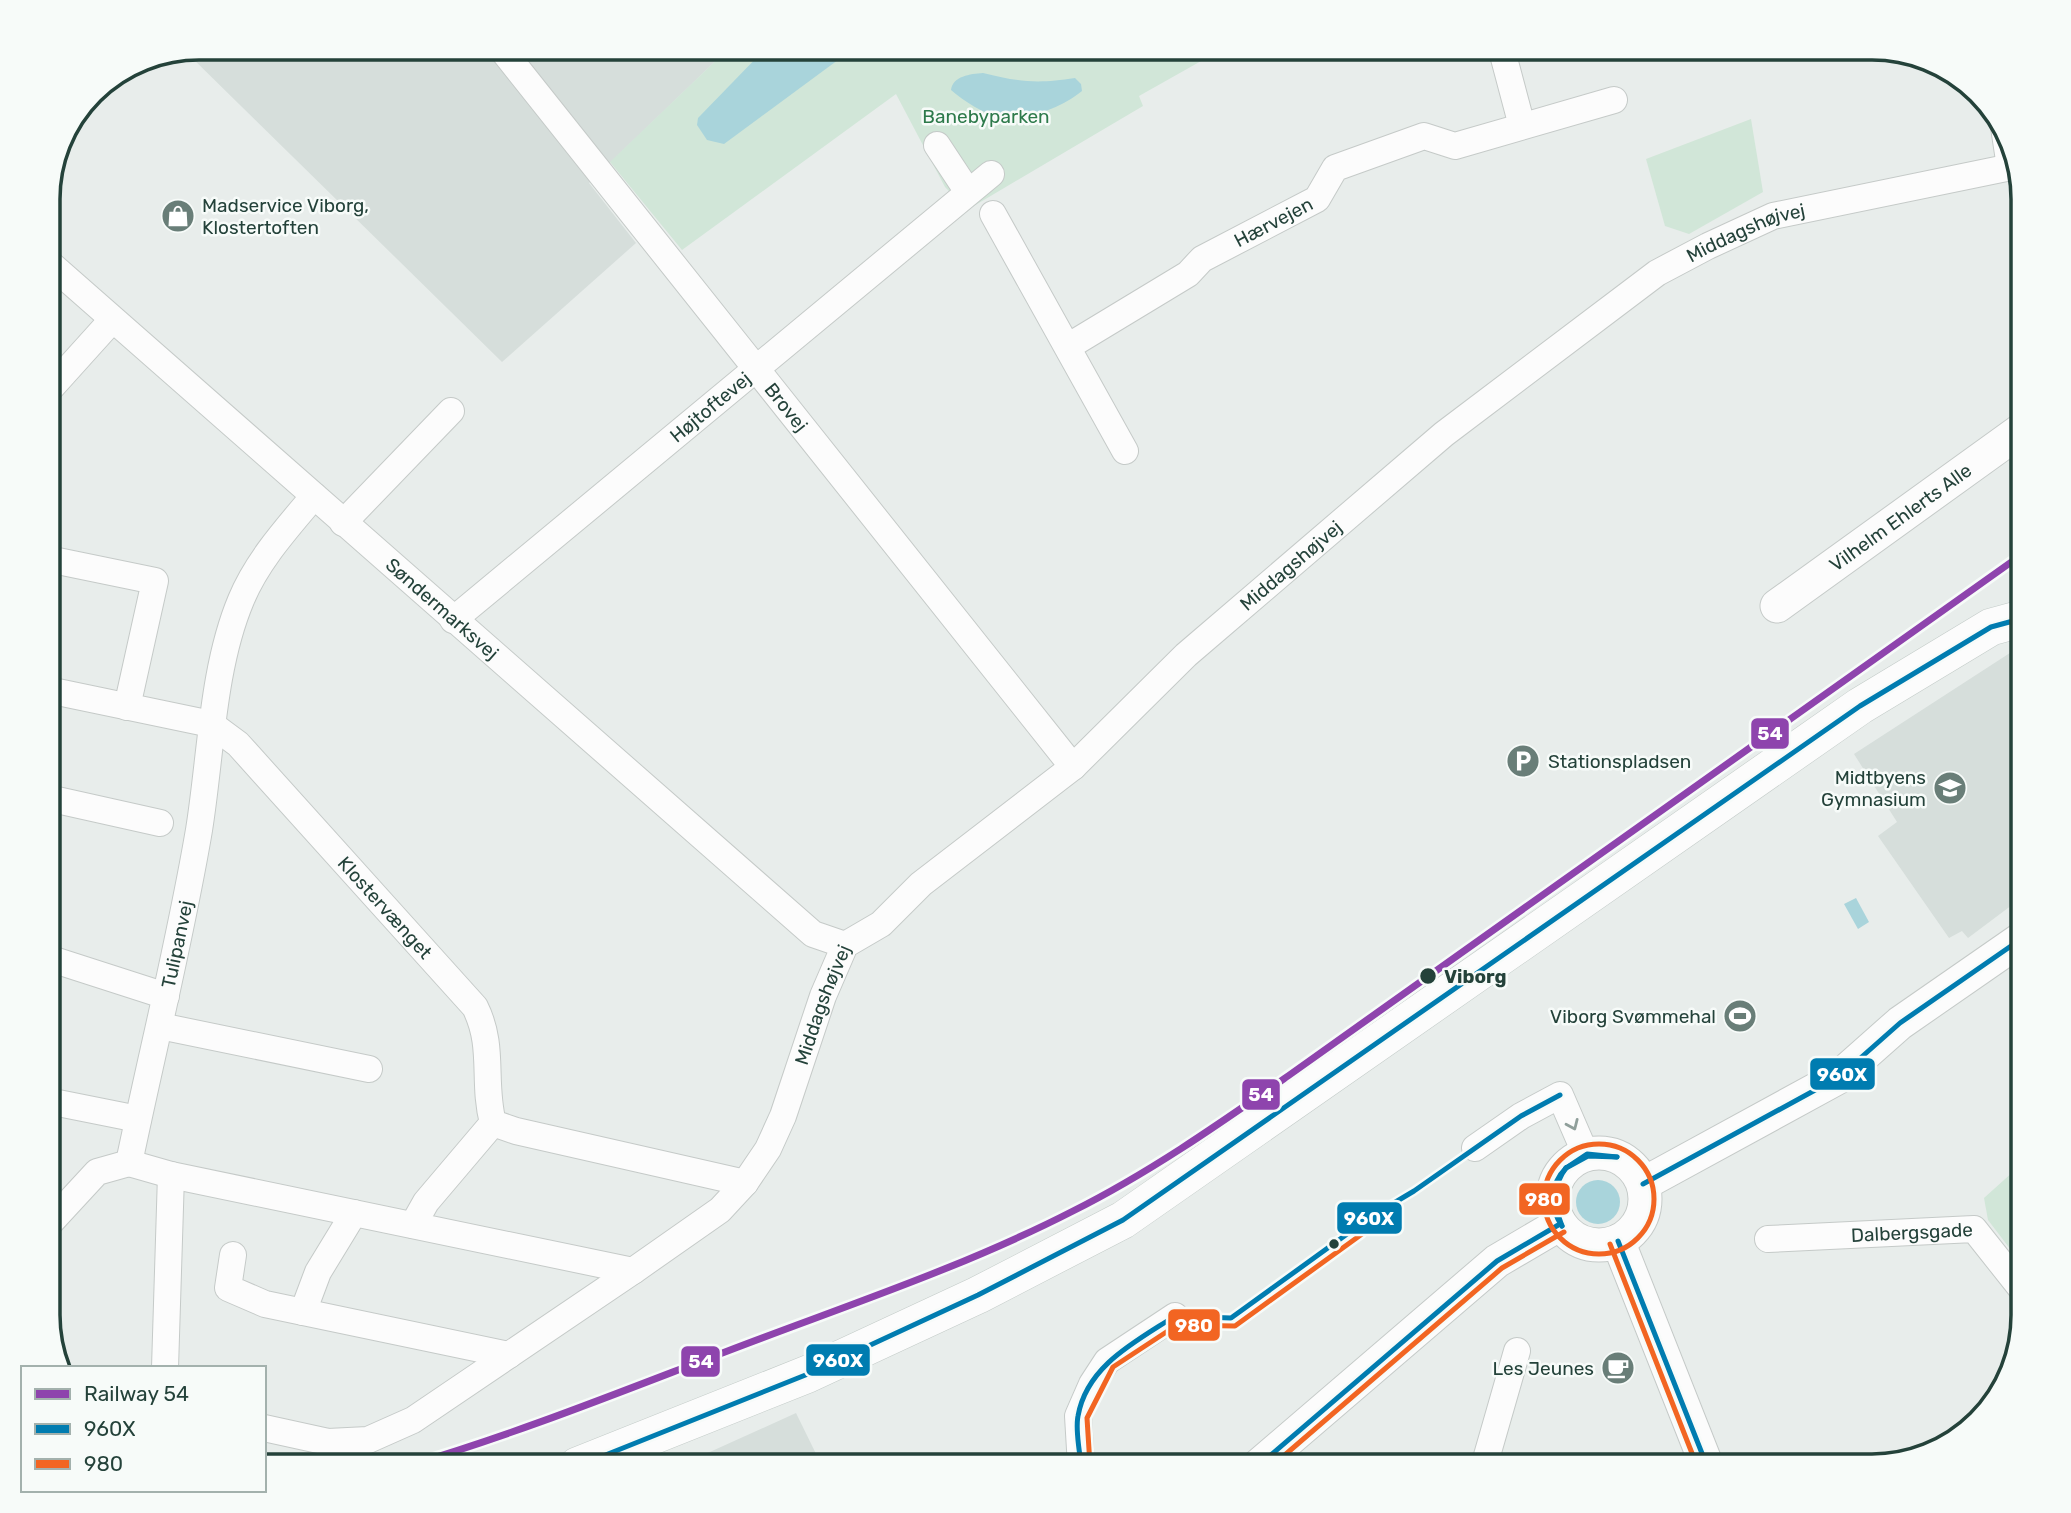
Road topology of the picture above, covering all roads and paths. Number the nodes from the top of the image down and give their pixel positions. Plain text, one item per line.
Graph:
1 (510, 60) edge
2 (1504, 60) edge
3 (1614, 100) dead end
4 (1522, 126) junction
5 (937, 145) dead end
6 (2008, 167) edge
7 (991, 174) dead end
8 (968, 192) junction
9 (993, 214) dead end
10 (60, 273) edge
11 (112, 320) junction
12 (1069, 346) junction
13 (756, 367) junction
14 (60, 378) edge
15 (451, 411) dead end
16 (2011, 437) edge
17 (1125, 451) dead end
18 (313, 496) junction
19 (343, 523) junction
20 (60, 561) edge
21 (1777, 606) dead end
22 (453, 620) junction
23 (2011, 622) edge
24 (60, 692) edge
25 (127, 706) junction
26 (211, 724) junction
27 (1073, 767) junction
28 (60, 801) edge
29 (160, 823) dead end
30 (845, 945) junction
31 (2011, 946) edge
32 (60, 962) edge
33 (166, 996) junction
34 (160, 1026) junction
35 (369, 1069) dead end
36 (60, 1103) edge
37 (138, 1119) junction
38 (493, 1123) junction
39 (1483, 1142) dead end
40 (1586, 1155) junction
41 (129, 1163) junction
42 (171, 1175) junction
43 (745, 1183) junction
44 (1643, 1184) junction
45 (60, 1212) edge
46 (354, 1213) junction
47 (1560, 1224) junction
48 (413, 1225) junction
49 (1768, 1239) dead end
50 (1618, 1241) junction
51 (233, 1255) dead end
52 (632, 1271) junction
53 (2011, 1276) edge
54 (303, 1312) junction
55 (1175, 1315) dead end
56 (1517, 1352) dead end
57 (509, 1355) junction
58 (165, 1366) edge
59 (266, 1428) edge
60 (607, 1454) edge
61 (1080, 1454) edge
62 (1272, 1454) edge
63 (1487, 1454) edge
64 (1702, 1454) edge

1 - 13 street, Brovej
2 - 4 street
3 - 4 street, Hærvejen
4 - 12 street, Hærvejen
5 - 8 street
6 - 27 street, Middagshøjvej
7 - 8 street, Højtoftevej
8 - 13 street, Højtoftevej
9 - 12 street
10 - 11 street, Søndermarksvej
11 - 14 street
11 - 18 street, Søndermarksvej
12 - 17 street
13 - 22 street, Højtoftevej
13 - 27 street, Brovej
15 - 19 street
16 - 21 street, Vilhelm Ehlerts Alle
18 - 19 street, Søndermarksvej
18 - 26 street, Tulipanvej
19 - 22 street, Søndermarksvej
20 - 25 street
22 - 30 street, Søndermarksvej
23 - 60 main road
24 - 25 street
25 - 26 street
26 - 33 street, Tulipanvej
26 - 38 street, Klostervænget
27 - 30 street, Middagshøjvej
28 - 29 street
30 - 43 street, Middagshøjvej
31 - 44 street
32 - 33 street
33 - 34 street, Tulipanvej
34 - 35 street
34 - 37 street, Tulipanvej
36 - 37 street
37 - 41 street, Tulipanvej
38 - 43 street
38 - 48 street
39 -> 40 street
40 - 44 street
40 - 47 street
41 - 42 street
41 - 45 street
42 - 46 street
42 - 58 street
43 - 52 street
44 - 50 street
46 - 48 street
46 - 54 street
47 - 50 street
47 - 62 street
48 - 52 street
49 - 53 street, Dalbergsgade
50 - 64 street
51 - 54 street
52 - 57 street
54 - 57 street
55 - 61 street
56 - 63 street
57 - 59 street

